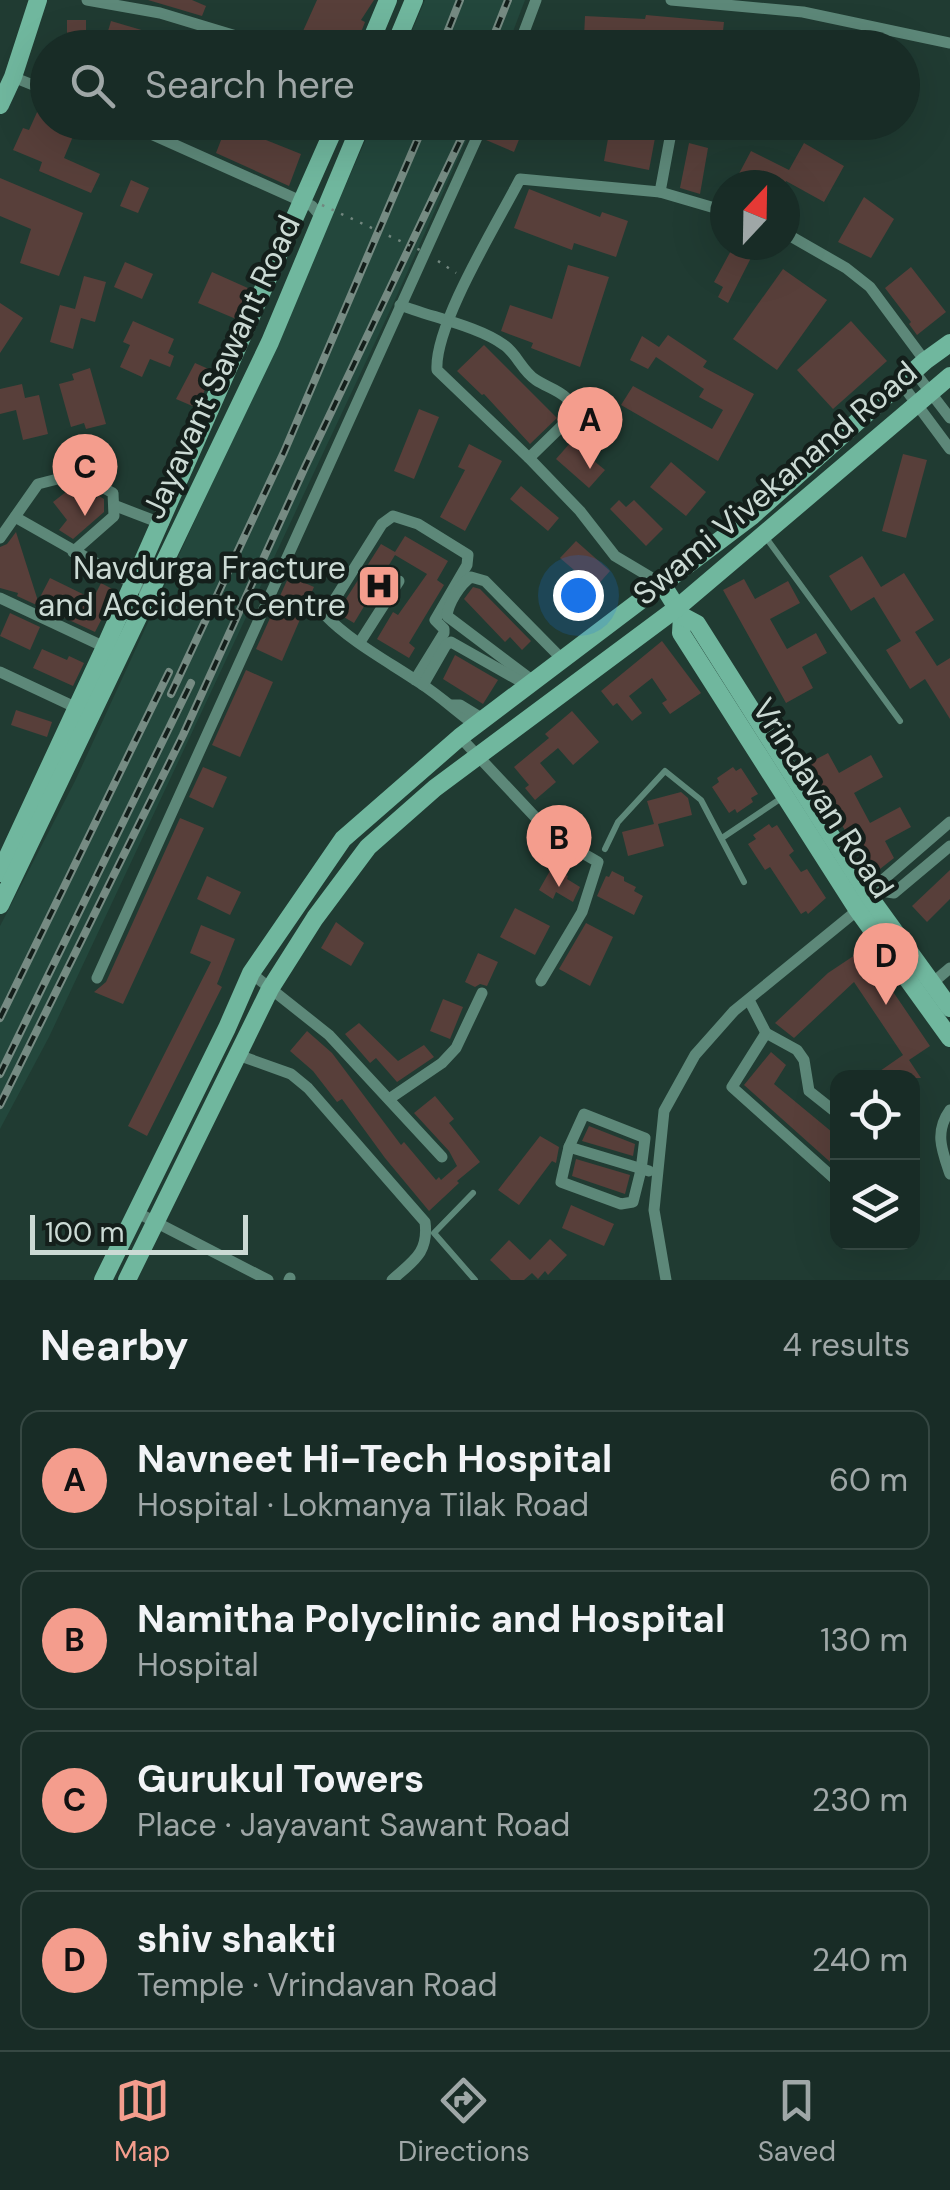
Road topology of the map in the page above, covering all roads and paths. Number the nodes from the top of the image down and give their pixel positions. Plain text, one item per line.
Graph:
1 (38, 0) edge
2 (86, 0) edge
3 (388, 0) edge
4 (414, 0) edge
5 (536, 0) edge
6 (671, 0) edge
7 (804, 6) edge
8 (216, 30) edge
9 (376, 30) edge
10 (402, 30) edge
11 (525, 30) edge
12 (896, 30) edge
13 (920, 36) edge
14 (950, 44) edge
15 (13, 77) junction
16 (30, 84) edge
17 (0, 105) edge
18 (164, 140) edge
19 (333, 140) edge
20 (352, 140) edge
21 (476, 140) edge
22 (670, 140) edge
23 (660, 192) junction
24 (710, 206) edge
25 (316, 208) junction
26 (800, 242) edge
27 (424, 252) junction
28 (458, 274) dead end
29 (400, 305) junction
30 (449, 321) junction
31 (950, 343) edge
32 (913, 372) junction
33 (950, 376) edge
34 (923, 397) junction
35 (950, 418) edge
36 (950, 449) edge
37 (529, 458) junction
38 (116, 506) junction
39 (752, 516) junction
40 (15, 517) junction
41 (160, 523) junction
42 (179, 530) junction
43 (764, 534) junction
44 (0, 538) edge
45 (73, 552) junction
46 (399, 581) dead end
47 (662, 584) junction
48 (140, 590) junction
49 (0, 598) edge
50 (679, 612) junction
51 (360, 642) junction
52 (112, 650) junction
53 (562, 659) junction
54 (0, 672) edge
55 (419, 682) junction
56 (530, 683) junction
57 (77, 708) junction
58 (900, 721) dead end
59 (473, 727) junction
60 (479, 757) junction
61 (785, 796) junction
62 (950, 822) edge
63 (722, 838) junction
64 (950, 846) edge
65 (605, 849) dead end
66 (0, 874) edge
67 (744, 882) dead end
68 (869, 900) junction
69 (0, 906) edge
70 (950, 968) edge
71 (250, 974) junction
72 (97, 978) dead end
73 (541, 981) dead end
74 (270, 988) junction
75 (926, 988) junction
76 (482, 994) dead end
77 (749, 1000) junction
78 (950, 1008) edge
79 (766, 1033) junction
80 (950, 1038) edge
81 (238, 1055) junction
82 (389, 1099) junction
83 (830, 1108) edge
84 (950, 1110) edge
85 (177, 1127) junction
86 (197, 1137) junction
87 (569, 1147) junction
88 (442, 1157) dead end
89 (642, 1170) junction
90 (658, 1172) junction
91 (950, 1174) edge
92 (830, 1175) edge
93 (473, 1193) dead end
94 (136, 1212) junction
95 (154, 1220) junction
96 (228, 1243) dead end
97 (222, 1257) junction
98 (102, 1280) edge
99 (128, 1280) edge
100 (268, 1280) edge
101 (392, 1280) edge
102 (475, 1280) edge
103 (666, 1280) edge

1 - 15 street
2 - 8 street
3 - 9 street
4 - 10 street
5 - 11 street
6 - 7 street
7 - 12 street
13 - 14 street
15 - 16 street
15 - 17 street
18 - 25 street
19 - 25 street
20 - 25 street, Jayavant Sawant Road
21 - 27 street
22 - 23 street
23 - 24 street
23 - 30 street
25 - 27 path, bridge
25 - 41 street, Jayavant Sawant Road
25 - 42 street, Jayavant Sawant Road
26 - 32 street
27 - 28 path
27 - 29 street
29 - 30 street
29 - 72 street
30 - 37 street
30 - 37 street
31 - 32 street, Swami Vivekanand Road
32 - 34 street
32 - 34 street
32 - 39 street, Swami Vivekanand Road
33 - 34 street, Swami Vivekanand Road
34 - 35 street
34 - 36 street
34 - 43 street, Swami Vivekanand Road
37 - 47 street
38 - 40 street
38 - 41 street
38 - 45 street
39 - 43 street
39 - 47 street, Swami Vivekanand Road
40 - 44 street
40 - 45 street
41 - 42 street
41 - 48 street, Jayavant Sawant Road
42 - 48 street, Jayavant Sawant Road
43 - 50 street, Swami Vivekanand Road
43 - 58 lane
45 - 48 street
46 - 51 street
47 - 50 street, Vrindavan Road
47 - 53 street, Swami Vivekanand Road
48 - 52 street, Jayavant Sawant Road
49 - 52 street
50 - 60 street, Swami Vivekanand Road
50 - 61 street, Vrindavan Road
50 - 68 street
51 - 55 street
51 - 55 street
52 - 57 street, Jayavant Sawant Road
52 - 69 street, Jayavant Sawant Road
53 - 56 street, Swami Vivekanand Road
53 - 56 street
54 - 57 street
55 - 56 street
55 - 59 street
56 - 59 street, Swami Vivekanand Road
57 - 66 street, Jayavant Sawant Road
59 - 60 street
59 - 71 street, Swami Vivekanand Road
60 - 73 street
60 - 74 street, Swami Vivekanand Road
61 - 63 lane
61 - 68 street, Vrindavan Road
62 - 68 street
63 - 65 lane
63 - 67 lane
64 - 68 street
68 - 75 street, Vrindavan Road
68 - 77 street
70 - 75 street
71 - 74 street
71 - 85 street, Swami Vivekanand Road
74 - 81 street, Swami Vivekanand Road
74 - 82 street
75 - 78 street
75 - 80 street, Vrindavan Road
76 - 82 street
77 - 79 street
77 - 90 street
79 - 83 street
79 - 92 street
81 - 86 street, Swami Vivekanand Road
81 - 101 street
82 - 88 street
84 - 91 street
85 - 86 street
85 - 94 street, Swami Vivekanand Road
86 - 95 street, Swami Vivekanand Road
87 - 89 street
87 - 89 street
87 - 89 street
89 - 90 street
90 - 103 street
93 - 102 lane
94 - 95 street
94 - 98 street, Swami Vivekanand Road
95 - 97 street
95 - 99 street, Swami Vivekanand Road
96 - 97 street
97 - 100 street

